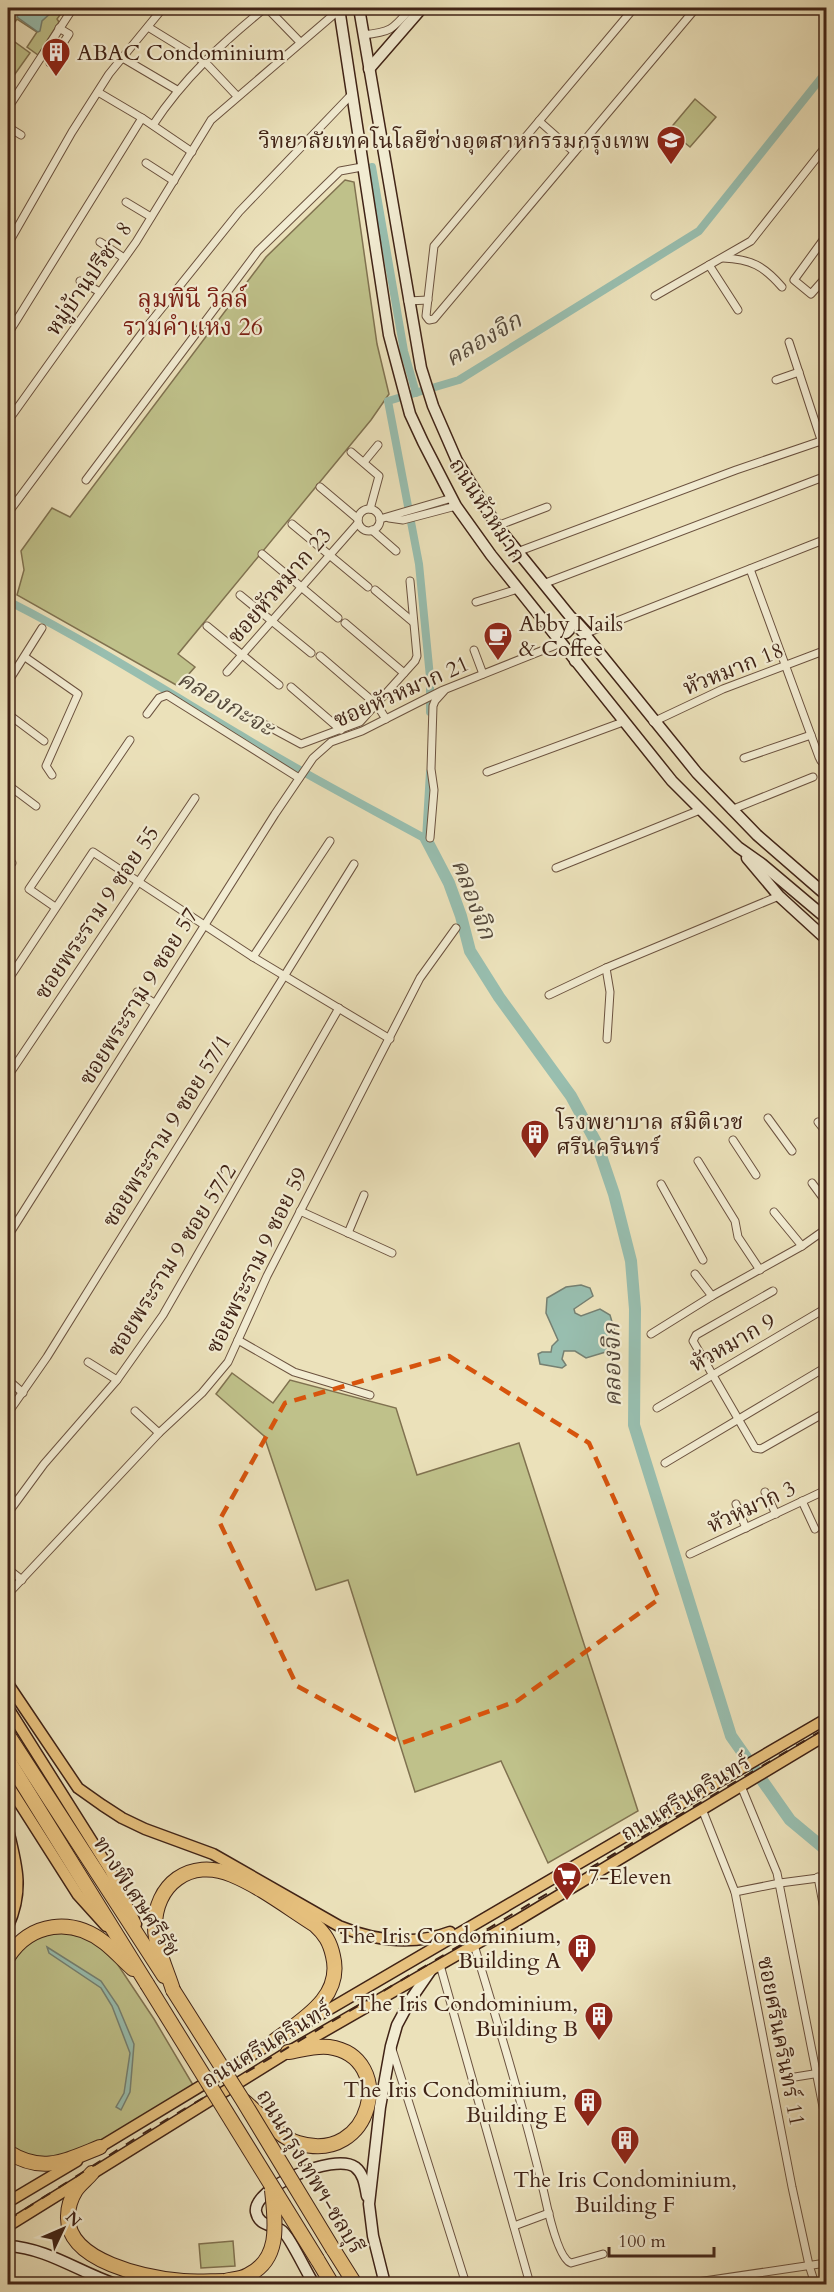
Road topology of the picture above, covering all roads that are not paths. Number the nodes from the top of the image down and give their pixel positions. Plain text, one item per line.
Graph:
1 (73, 8) edge
2 (163, 8) edge
3 (359, 8) edge
4 (411, 8) edge
5 (422, 8) edge
6 (634, 8) edge
7 (696, 8) edge
8 (262, 9) edge
9 (339, 9) edge
10 (147, 27) junction
11 (59, 28) junction
12 (363, 35) junction
13 (300, 42) junction
14 (366, 52) junction
15 (346, 54) junction
16 (121, 57) junction
17 (205, 62) junction
18 (50, 63) dead end
19 (369, 69) junction
20 (177, 90) junction
21 (98, 92) junction
22 (352, 94) junction
23 (237, 96) junction
24 (8, 108) edge
25 (376, 113) junction
26 (355, 116) junction
27 (142, 118) junction
28 (539, 121) junction
29 (153, 125) junction
30 (8, 127) edge
31 (21, 135) dead end
32 (826, 146) edge
33 (192, 152) junction
34 (574, 152) junction
35 (146, 163) dead end
36 (363, 167) junction
37 (174, 182) junction
38 (126, 202) dead end
39 (151, 217) junction
40 (826, 237) edge
41 (100, 242) dead end
42 (8, 244) edge
43 (124, 258) junction
44 (723, 258) junction
45 (709, 265) junction
46 (826, 277) edge
47 (80, 281) dead end
48 (782, 287) dead end
49 (100, 292) junction
50 (655, 296) dead end
51 (428, 300) junction
52 (408, 301) junction
53 (738, 310) dead end
54 (8, 334) edge
55 (789, 342) dead end
56 (799, 372) junction
57 (777, 380) dead end
58 (8, 421) edge
59 (821, 441) junction
60 (378, 445) dead end
61 (351, 452) dead end
62 (826, 455) edge
63 (364, 462) junction
64 (826, 476) edge
65 (86, 480) dead end
66 (320, 487) dead end
67 (454, 502) junction
68 (547, 507) dead end
69 (370, 509) junction
70 (8, 513) edge
71 (383, 518) junction
72 (358, 521) junction
73 (292, 524) dead end
74 (497, 526) junction
75 (372, 530) junction
76 (826, 538) edge
77 (396, 551) dead end
78 (517, 552) junction
79 (262, 554) dead end
80 (330, 554) junction
81 (750, 569) junction
82 (410, 580) dead end
83 (543, 584) junction
84 (301, 587) junction
85 (518, 589) junction
86 (240, 595) dead end
87 (476, 603) dead end
88 (338, 618) dead end
89 (572, 618) junction
90 (271, 620) junction
91 (413, 622) junction
92 (345, 623) dead end
93 (207, 626) dead end
94 (42, 628) dead end
95 (550, 628) junction
96 (584, 634) junction
97 (561, 643) junction
98 (594, 646) junction
99 (474, 650) dead end
100 (826, 650) edge
101 (311, 654) dead end
102 (242, 655) junction
103 (320, 656) dead end
104 (25, 657) junction
105 (576, 661) junction
106 (786, 665) junction
107 (227, 672) dead end
108 (404, 673) junction
109 (483, 674) junction
110 (8, 682) edge
111 (279, 685) dead end
112 (291, 687) dead end
113 (443, 690) junction
114 (377, 705) junction
115 (8, 714) edge
116 (147, 714) dead end
117 (386, 719) junction
118 (623, 722) junction
119 (653, 722) junction
120 (262, 723) dead end
121 (341, 730) junction
122 (811, 735) junction
123 (130, 740) dead end
124 (45, 741) dead end
125 (744, 758) dead end
126 (826, 760) edge
127 (487, 772) dead end
128 (52, 775) dead end
129 (300, 777) junction
130 (813, 777) dead end
131 (8, 785) edge
132 (195, 798) dead end
133 (36, 806) dead end
134 (700, 810) junction
135 (731, 810) junction
136 (430, 838) dead end
137 (330, 842) dead end
138 (738, 847) junction
139 (354, 864) dead end
140 (556, 868) dead end
141 (137, 882) junction
142 (826, 895) edge
143 (778, 896) junction
144 (804, 900) junction
145 (55, 908) junction
146 (826, 918) edge
147 (205, 925) junction
148 (826, 925) edge
149 (456, 928) dead end
150 (826, 939) edge
151 (253, 957) junction
152 (606, 968) junction
153 (283, 975) junction
154 (8, 980) edge
155 (137, 992) dead end
156 (549, 995) dead end
157 (154, 1003) junction
158 (339, 1008) junction
159 (390, 1039) junction
160 (607, 1039) dead end
161 (8, 1076) edge
162 (768, 1118) dead end
163 (818, 1122) dead end
164 (826, 1132) edge
165 (733, 1140) dead end
166 (792, 1151) dead end
167 (698, 1161) dead end
168 (756, 1175) dead end
169 (812, 1183) dead end
170 (661, 1184) dead end
171 (364, 1195) dead end
172 (826, 1202) edge
173 (300, 1211) junction
174 (774, 1212) dead end
175 (826, 1229) edge
176 (348, 1233) junction
177 (8, 1236) edge
178 (802, 1246) junction
179 (393, 1253) dead end
180 (703, 1260) dead end
181 (760, 1270) junction
182 (695, 1274) dead end
183 (772, 1291) dead end
184 (712, 1296) junction
185 (826, 1308) edge
186 (651, 1334) dead end
187 (238, 1340) junction
188 (88, 1362) dead end
189 (826, 1367) edge
190 (713, 1373) junction
191 (8, 1380) edge
192 (117, 1380) junction
193 (23, 1393) junction
194 (370, 1395) dead end
195 (657, 1408) dead end
196 (135, 1411) dead end
197 (826, 1412) edge
198 (8, 1413) edge
199 (738, 1420) junction
200 (159, 1433) junction
201 (665, 1463) dead end
202 (826, 1490) edge
203 (765, 1492) dead end
204 (802, 1501) junction
205 (736, 1504) dead end
206 (8, 1513) edge
207 (776, 1514) junction
208 (746, 1528) junction
209 (815, 1529) dead end
210 (690, 1554) dead end
211 (8, 1569) edge
212 (22, 1580) junction
213 (8, 1594) edge
214 (8, 1684) edge
215 (8, 1708) edge
216 (826, 1719) edge
217 (8, 1735) edge
218 (826, 1735) edge
219 (8, 1760) edge
220 (8, 1785) edge
221 (741, 1786) junction
222 (702, 1809) junction
223 (8, 1830) edge
224 (818, 1877) junction
225 (826, 1877) edge
226 (780, 1883) junction
227 (735, 1892) junction
228 (489, 1915) junction
229 (826, 1920) edge
230 (8, 1926) edge
231 (474, 1945) junction
232 (126, 1949) junction
233 (8, 1957) edge
234 (152, 1957) junction
235 (436, 1967) junction
236 (147, 1984) junction
237 (173, 1990) junction
238 (274, 2041) junction
239 (391, 2046) junction
240 (288, 2052) junction
241 (826, 2072) edge
242 (818, 2074) junction
243 (795, 2077) dead end
244 (230, 2080) joint
245 (213, 2091) joint
246 (243, 2099) junction
247 (826, 2122) edge
248 (100, 2146) junction
249 (8, 2152) edge
250 (92, 2173) junction
251 (271, 2185) junction
252 (8, 2202) edge
253 (369, 2204) junction
254 (549, 2213) junction
255 (8, 2226) edge
256 (514, 2226) junction
257 (8, 2246) edge
258 (603, 2254) dead end
259 (826, 2263) edge
260 (809, 2265) junction
261 (730, 2281) edge
262 (115, 2284) edge
263 (314, 2284) edge
264 (332, 2284) edge
265 (356, 2284) edge
266 (386, 2284) edge
267 (466, 2284) edge
268 (530, 2284) edge
269 (684, 2284) edge
270 (699, 2284) edge
271 (816, 2284) edge

1 - 11 street
2 - 10 street
3 - 12 main road, ถนนหัวหมาก
4 - 12 street
5 - 19 main road
6 - 28 street
7 - 34 street
8 - 13 street
8 - 17 street
9 - 13 street, หมู่บ้านปรีชา 8
9 - 15 main road, ถนนหัวหมาก
10 - 16 street
10 - 17 street
11 - 18 street
11 - 24 street
12 - 14 main road, ถนนหัวหมาก
13 - 23 street, หมู่บ้านปรีชา 8
14 - 15 main road
14 - 19 main road, ถนนหัวหมาก
15 - 22 main road, ถนนหัวหมาก
16 - 20 street
16 - 21 street
17 - 20 street
17 - 23 street
19 - 25 main road, ถนนหัวหมาก
20 - 29 street
21 - 27 street
21 - 42 street
22 - 26 main road, ถนนหัวหมาก
22 - 70 street
23 - 33 street, หมู่บ้านปรีชา 8
25 - 26 main road
25 - 52 main road, ถนนหัวหมาก
26 - 36 main road, ถนนหัวหมาก
27 - 29 street
27 - 54 street, หมู่บ้านปรีชา 8
28 - 34 street
28 - 51 street
29 - 33 street
30 - 31 street
32 - 44 street
33 - 37 street, หมู่บ้านปรีชา 8
34 - 51 street
35 - 37 street
36 - 65 street
36 - 67 main road, ถนนหัวหมาก
37 - 39 street, หมู่บ้านปรีชา 8
38 - 39 street
39 - 43 street, หมู่บ้านปรีชา 8
40 - 46 street
41 - 43 street
43 - 49 street, หมู่บ้านปรีชา 8
44 - 45 street
44 - 48 street
45 - 50 street
45 - 53 street
47 - 49 street
49 - 58 street, หมู่บ้านปรีชา 8
51 - 52 street
52 - 74 main road, ถนนหัวหมาก
55 - 56 street
56 - 57 street
56 - 59 street
59 - 62 street
59 - 78 street
60 - 63 street
61 - 63 street
63 - 69 street
64 - 83 street
66 - 72 street
67 - 71 street
67 - 85 main road, ถนนหัวหมาก
68 - 74 street
69 - 71 street
69 - 72 street, ซอยหัวหมาก 23
71 - 75 street
72 - 75 street, ซอยหัวหมาก 23
72 - 80 street, ซอยหัวหมาก 23
73 - 80 street
74 - 78 main road, ถนนหัวหมาก
75 - 77 street, ซอยหัวหมาก 23
76 - 81 street
78 - 83 main road, ถนนหัวหมาก
79 - 84 street
80 - 84 street, ซอยหัวหมาก 23
80 - 91 street
81 - 96 street
81 - 106 street
82 - 91 street
83 - 89 main road, ถนนหัวหมาก
84 - 88 street
84 - 90 street, ซอยหัวหมาก 23
85 - 87 street
85 - 95 main road, ถนนหัวหมาก
86 - 90 street
89 - 95 main road
89 - 96 main road, ถนนหัวหมาก
90 - 101 street
90 - 102 street, ซอยหัวหมาก 23
91 - 108 street
92 - 108 street
93 - 102 street
94 - 104 street
95 - 97 main road, ถนนหัวหมาก
96 - 98 main road, ถนนหัวหมาก
97 - 105 main road, ถนนหัวหมาก
97 - 109 street, ซอยหัวหมาก 21
98 - 105 main road
98 - 119 main road, ถนนหัวหมาก
99 - 109 street
100 - 106 street, หัวหมาก 18
102 - 107 street, ซอยหัวหมาก 23
102 - 111 street
103 - 114 street
104 - 110 street
104 - 128 street
105 - 118 main road, ถนนหัวหมาก
106 - 119 street, หัวหมาก 18
106 - 122 street
108 - 114 street
109 - 113 street, ซอยหัวหมาก 21
112 - 121 street
113 - 117 street, ซอยหัวหมาก 21
113 - 136 street
114 - 117 street
114 - 121 street
115 - 124 street
116 - 129 street
117 - 129 street, ซอยหัวหมาก 21
118 - 127 street
118 - 134 main road, ถนนหัวหมาก
119 - 135 main road, ถนนหัวหมาก
120 - 121 street
122 - 125 street
122 - 126 street
123 - 145 street
129 - 147 street, ซอยพระราม 9 ซอย 57
130 - 135 street
131 - 133 street
132 - 141 street, ซอยพระราม 9 ซอย 55
134 - 138 main road, ถนนหัวหมาก
134 - 140 street
135 - 142 main road, ถนนหัวหมาก
137 - 151 street
138 - 143 main road
138 - 144 main road, ถนนหัวหมาก
139 - 153 street, ซอยพระราม 9 ซอย 57/1
141 - 145 street
141 - 147 street
141 - 161 street, ซอยพระราม 9 ซอย 55
143 - 150 main road
143 - 152 street
144 - 146 main road, ถนนหัวหมาก
144 - 148 main road
145 - 154 street
147 - 151 street
147 - 157 street, ซอยพระราม 9 ซอย 57
149 - 159 street, ซอยพระราม 9 ซอย 59
151 - 153 street
152 - 156 street
152 - 160 street
153 - 158 street
153 - 193 street, ซอยพระราม 9 ซอย 57/1
155 - 157 street
157 - 177 street, ซอยพระราม 9 ซอย 57
158 - 159 street
158 - 192 street, ซอยพระราม 9 ซอย 57/2
159 - 173 street, ซอยพระราม 9 ซอย 59
162 - 166 street
163 - 164 street
165 - 168 street
167 - 181 street
169 - 172 street
170 - 180 street
171 - 176 street
173 - 176 street
173 - 187 street, ซอยพระราม 9 ซอย 59
174 - 178 street
175 - 178 street
176 - 179 street
178 - 181 street
181 - 184 street
182 - 184 street
183 - 190 street
184 - 186 street
185 - 190 street, หัวหมาก 9
187 - 194 street
187 - 200 street, ซอยพระราม 9 ซอย 59
188 - 192 street
189 - 199 street
190 - 195 street, หัวหมาก 9
190 - 199 street
191 - 193 street
192 - 206 street, ซอยพระราม 9 ซอย 57/2
193 - 198 street, ซอยพระราม 9 ซอย 57/1
196 - 200 street
197 - 199 street
199 - 201 street
200 - 212 street, ซอยพระราม 9 ซอย 59
202 - 204 street, หัวหมาก 3
203 - 207 street
204 - 207 street, หัวหมาก 3
204 - 209 street
205 - 208 street
207 - 208 street, หัวหมาก 3
208 - 210 street, หัวหมาก 3
211 - 212 street
212 - 213 street, ซอยพระราม 9 ซอย 59
214 - 228 main road
215 - 234 main road
216 - 228 main road, ถนนศรีนครินทร์
217 - 234 highway, ทางพิเศษศรีรัช
218 - 221 main road, ถนนศรีนครินทร์
219 - 232 highway, ทางพิเศษศรีรัช
220 - 232 main road
221 - 222 main road, ถนนศรีนครินทร์
221 - 226 street
222 - 227 street, ซอยศรีนครินทร์ 11
222 - 231 main road, ถนนศรีนครินทร์
223 - 230 main road
224 - 225 street
224 - 226 street
224 - 229 street
226 - 227 street
226 - 242 street
227 - 260 street, ซอยศรีนครินทร์ 11
228 - 238 main road, ถนนศรีนครินทร์
231 - 235 main road, ถนนศรีนครินทร์
231 - 254 street
232 - 236 highway, ทางพิเศษศรีรัช
233 - 236 highway
234 - 237 highway, ทางพิเศษศรีรัช
235 - 239 main road
235 - 240 main road, ถนนศรีนครินทร์
235 - 256 street
236 - 245 highway, ทางพิเศษศรีรัช, bridge
237 - 238 highway
237 - 244 highway, ทางพิเศษศรีรัช, bridge
238 - 248 main road, ถนนศรีนครินทร์
239 - 253 main road
239 - 267 street
240 - 246 highway
240 - 250 main road, ถนนศรีนครินทร์
241 - 242 street
242 - 243 street
242 - 247 street
244 - 246 highway, ถนนกรุงเทพฯ-ชลบุรี, bridge
245 - 251 highway, ถนนกรุงเทพฯ-ชลบุรี, bridge
246 - 265 highway, ถนนกรุงเทพฯ-ชลบุรี, bridge
248 - 249 highway
248 - 252 main road, ถนนศรีนครินทร์
250 - 251 highway, bridge
250 - 255 main road, ถนนศรีนครินทร์
251 - 264 highway, ถนนกรุงเทพฯ-ชลบุรี, bridge
253 - 263 main road
253 - 266 main road
254 - 256 street
254 - 258 street
256 - 268 street
257 - 262 main road
259 - 260 street
260 - 261 street
260 - 271 street, ซอยศรีนครินทร์ 11
261 - 270 street
269 - 270 street

